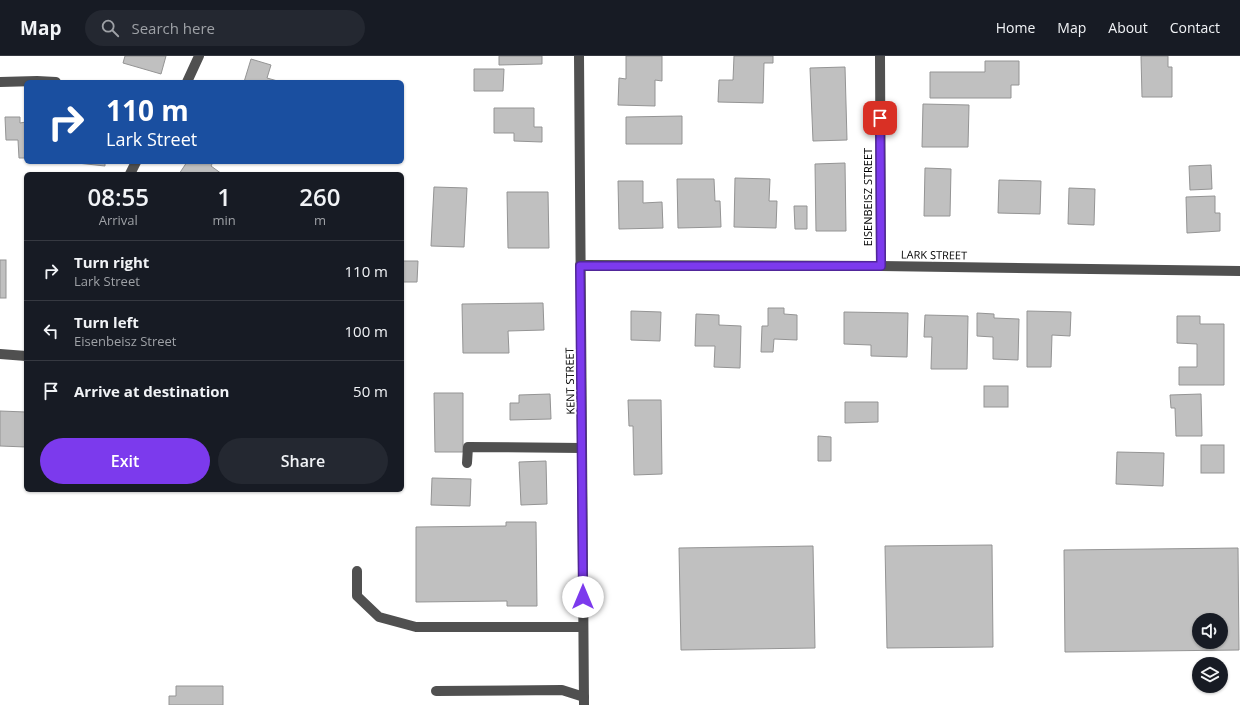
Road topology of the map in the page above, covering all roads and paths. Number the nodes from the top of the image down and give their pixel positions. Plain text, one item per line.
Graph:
1 (199, 56) edge
2 (579, 56) edge
3 (880, 56) edge
4 (188, 80) edge
5 (24, 81) edge
6 (0, 82) edge
7 (580, 266) junction
8 (881, 266) junction
9 (1240, 271) edge
10 (0, 354) edge
11 (24, 356) edge
12 (582, 448) junction
13 (467, 463) dead end
14 (357, 571) dead end
15 (583, 626) junction
16 (436, 691) dead end
17 (584, 701) edge

1 - 4 street
2 - 7 street, KENT STREET
3 - 8 street, EISENBEISZ STREET
5 - 6 street
7 - 8 street, LARK STREET
7 - 12 street, KENT STREET
8 - 9 street, LARK STREET
10 - 11 street
12 - 13 street
12 - 15 street, KENT STREET
14 - 15 street
15 - 17 street, KENT STREET
16 - 17 street

